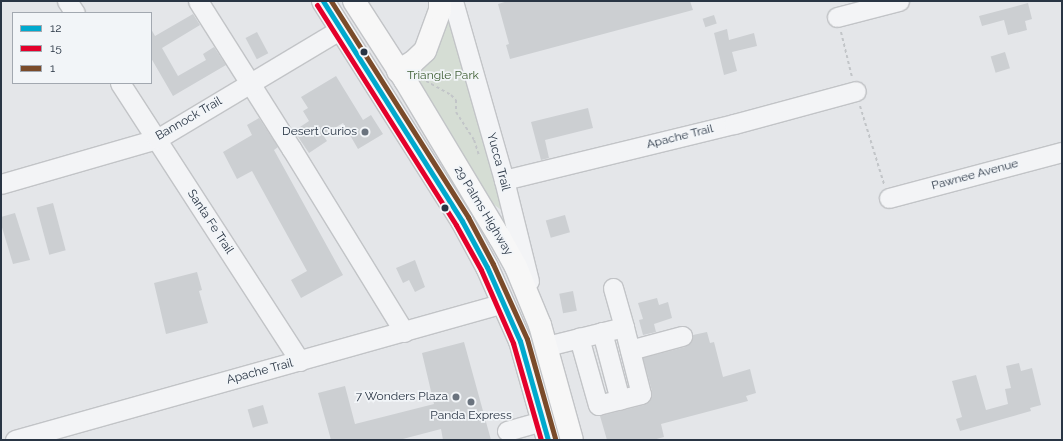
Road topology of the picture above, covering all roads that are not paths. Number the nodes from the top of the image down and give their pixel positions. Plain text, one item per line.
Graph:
1 (67, 1) edge
2 (198, 1) edge
3 (323, 1) edge
4 (354, 1) edge
5 (440, 1) edge
6 (453, 1) edge
7 (898, 1) edge
8 (74, 12) edge
9 (837, 17) dead end
10 (341, 29) junction
11 (406, 66) junction
12 (121, 84) edge
13 (249, 84) junction
14 (856, 91) dead end
15 (157, 139) junction
16 (1062, 152) edge
17 (504, 180) junction
18 (1, 184) edge
19 (889, 198) dead end
20 (613, 288) dead end
21 (504, 303) junction
22 (540, 325) junction
23 (624, 327) junction
24 (404, 332) junction
25 (602, 332) junction
26 (682, 336) dead end
27 (579, 338) junction
28 (547, 346) junction
29 (630, 350) junction
30 (300, 361) junction
31 (620, 400) junction
32 (507, 431) dead end
33 (546, 431) edge
34 (15, 440) edge
35 (572, 440) edge

1 - 8 street
2 - 13 street
3 - 10 main road, 29 Palms Highway
4 - 11 main road, 29 Palms Highway
5 - 11 main road
6 - 17 street, Yucca Trail
7 - 9 street
10 - 13 street, Bannock Trail
10 - 21 main road, 29 Palms Highway
11 - 22 main road, 29 Palms Highway
12 - 15 street, Santa Fe Trail
13 - 15 street, Bannock Trail
13 - 24 street
14 - 17 street, Apache Trail
15 - 18 street, Bannock Trail
15 - 30 street, Santa Fe Trail
16 - 19 street, Pawnee Avenue
17 - 22 street, Yucca Trail
20 - 23 street
21 - 24 street, Apache Trail
21 - 33 main road, 29 Palms Highway
22 - 28 main road, 29 Palms Highway
23 - 25 street
23 - 29 street
24 - 30 street, Apache Trail
25 - 27 street
25 - 31 street
26 - 29 street
27 - 28 street
27 - 31 street
28 - 35 main road, 29 Palms Highway
29 - 31 street
30 - 34 street, Apache Trail
32 - 33 street

